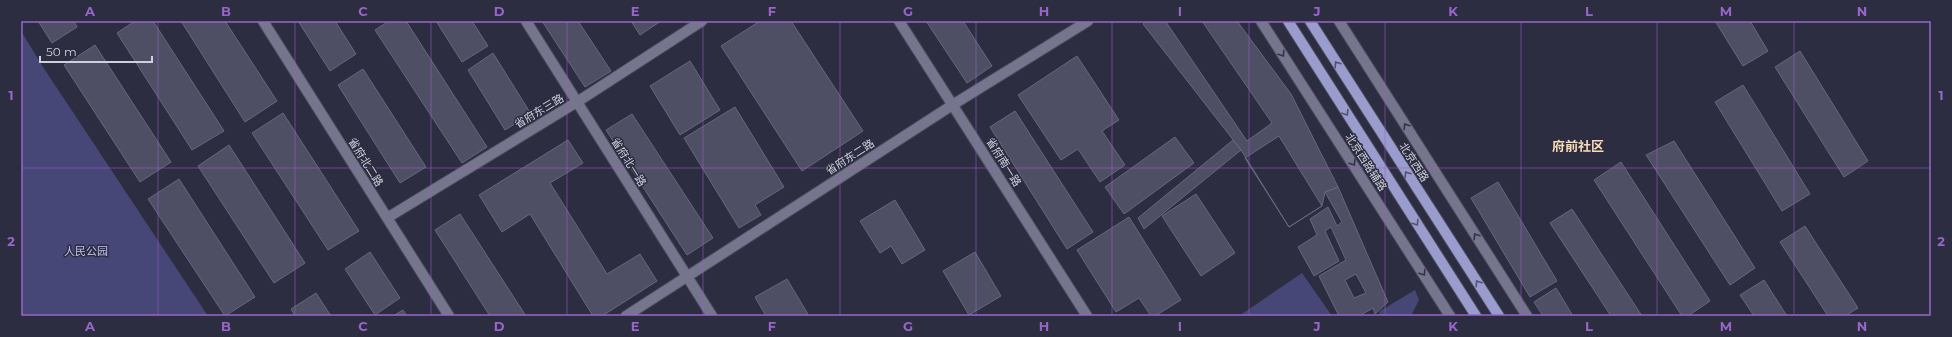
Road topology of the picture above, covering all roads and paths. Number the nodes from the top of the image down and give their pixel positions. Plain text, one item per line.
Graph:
1 (263, 21) edge
2 (526, 21) edge
3 (702, 21) edge
4 (899, 21) edge
5 (1088, 21) edge
6 (1261, 21) edge
7 (1288, 21) edge
8 (1310, 21) edge
9 (1339, 21) edge
10 (577, 102) junction
11 (954, 104) junction
12 (387, 218) junction
13 (688, 276) junction
14 (449, 316) edge
15 (626, 316) edge
16 (712, 316) edge
17 (1088, 316) edge
18 (1450, 316) edge
19 (1476, 316) edge
20 (1498, 316) edge
21 (1527, 316) edge

1 - 12 street, 省府北二路
2 - 10 street, 省府北一路
3 - 10 street, 省府东三路
4 - 11 street, 省府南一路
5 - 11 street, 省府东二路
6 -> 18 street, 北京西路辅路
7 -> 19 main road
20 -> 8 main road, 北京西路
21 -> 9 street
10 - 12 street, 省府东三路
10 - 13 street, 省府北一路
11 - 13 street, 省府东二路
11 - 17 street, 省府南一路
12 - 14 street, 省府北二路
13 - 15 street, 省府东二路
13 - 16 street, 省府北一路

